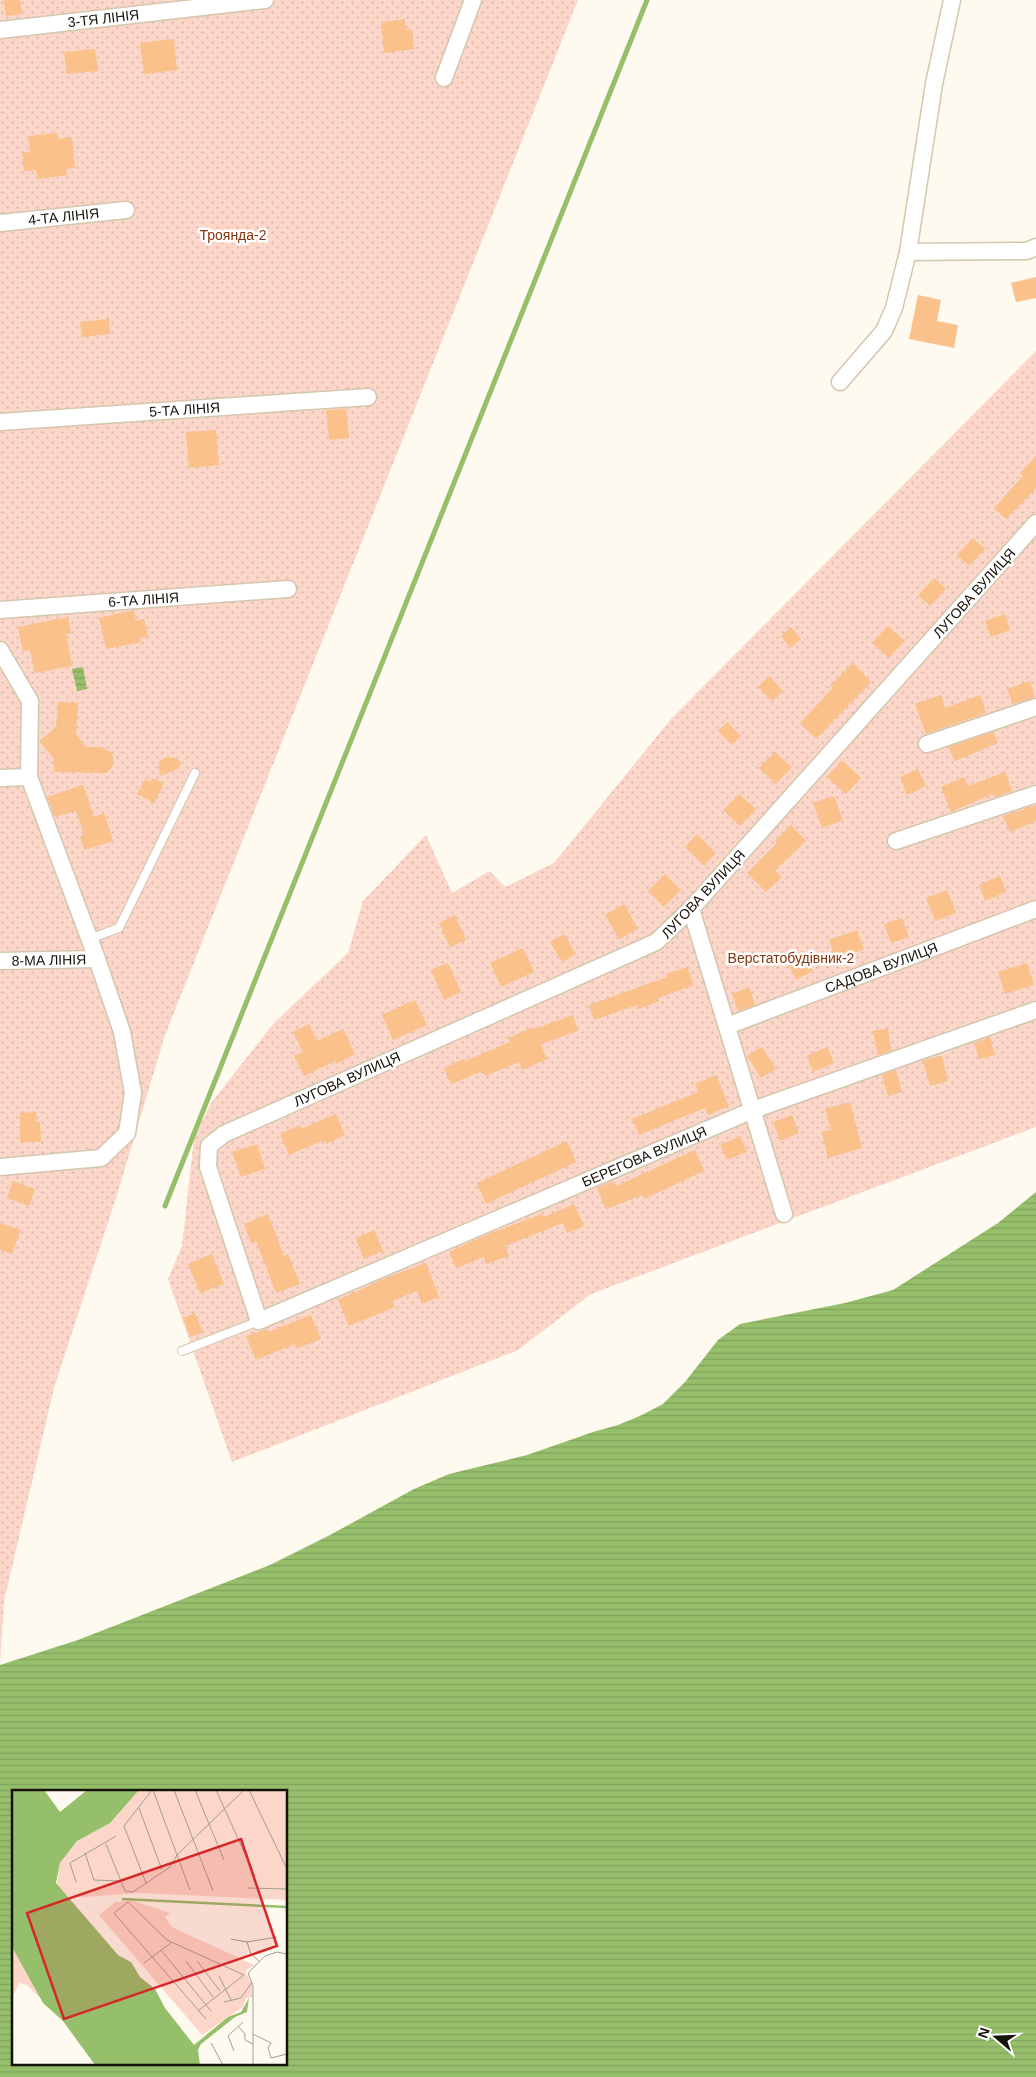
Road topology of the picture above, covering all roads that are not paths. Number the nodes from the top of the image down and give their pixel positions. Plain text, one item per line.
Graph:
1 (265, 0) edge
2 (473, 0) edge
3 (952, 0) edge
4 (0, 30) edge
5 (444, 78) dead end
6 (126, 210) dead end
7 (0, 223) edge
8 (1036, 246) edge
9 (908, 252) junction
10 (840, 382) dead end
11 (368, 397) dead end
12 (0, 422) edge
13 (1036, 523) edge
14 (288, 589) dead end
15 (0, 610) edge
16 (0, 650) edge
17 (1036, 707) edge
18 (928, 744) dead end
19 (195, 773) dead end
20 (29, 777) junction
21 (0, 778) edge
22 (1036, 794) edge
23 (896, 842) dead end
24 (691, 909) junction
25 (1036, 909) edge
26 (89, 939) junction
27 (97, 959) junction
28 (0, 961) edge
29 (1036, 1010) edge
30 (727, 1026) junction
31 (753, 1110) junction
32 (1, 1171) edge
33 (784, 1214) dead end
34 (258, 1321) junction
35 (182, 1351) dead end

1 - 4 street, 3-ТЯ ЛІНІЯ
2 - 5 street
3 - 9 street
6 - 7 street, 4-ТА ЛІНІЯ
8 - 9 street
9 - 10 street
11 - 12 street, 5-ТА ЛІНІЯ
13 - 24 street, ЛУГОВА ВУЛИЦЯ
14 - 15 street, 6-ТА ЛІНІЯ
16 - 20 street
17 - 18 street
19 - 26 lane
20 - 21 street
20 - 26 street
22 - 23 street
24 - 30 street
24 - 34 street, ЛУГОВА ВУЛИЦЯ
25 - 30 street, САДОВА ВУЛИЦЯ
26 - 27 street
27 - 28 street, 8-МА ЛІНІЯ
27 - 32 street
29 - 31 street, БЕРЕГОВА ВУЛИЦЯ
30 - 31 street
31 - 33 street
31 - 34 street, БЕРЕГОВА ВУЛИЦЯ
34 - 35 lane

